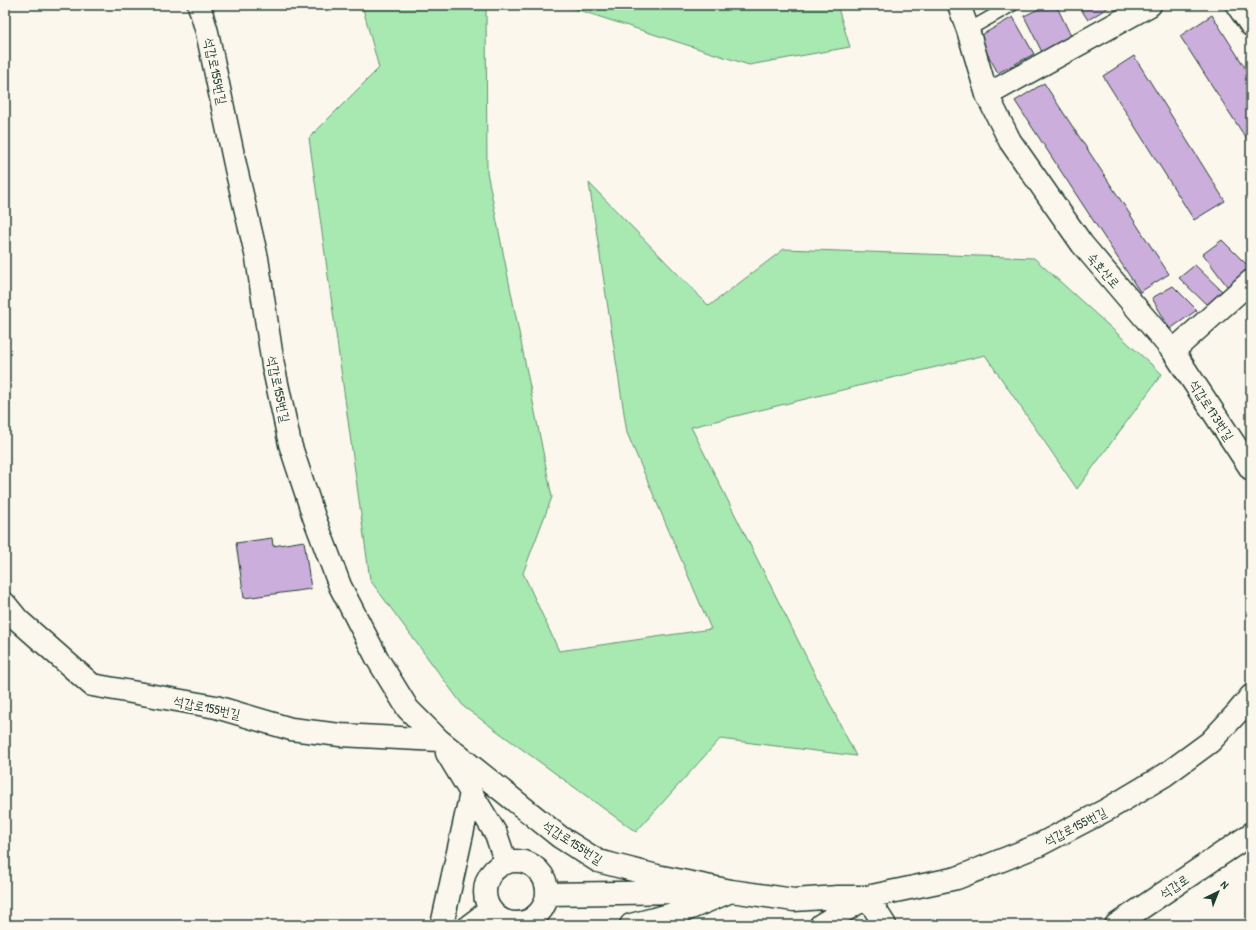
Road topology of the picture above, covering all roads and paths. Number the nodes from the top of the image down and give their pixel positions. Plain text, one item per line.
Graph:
1 (200, 5) edge
2 (959, 5) edge
3 (1012, 5) edge
4 (1150, 5) edge
5 (1237, 5) edge
6 (1251, 25) edge
7 (968, 30) junction
8 (987, 95) junction
9 (1251, 281) edge
10 (1173, 351) junction
11 (1251, 469) edge
12 (5, 604) edge
13 (1251, 696) edge
14 (439, 740) junction
15 (471, 793) junction
16 (1251, 834) edge
17 (506, 863) junction
18 (732, 891) junction
19 (547, 894) junction
20 (868, 896) junction
21 (490, 910) junction
22 (442, 925) edge
23 (470, 925) edge
24 (631, 925) edge
25 (821, 925) edge
26 (885, 925) edge
27 (1116, 925) edge

1 - 14 street, 석갑로155번길
2 - 7 street, 숙호산로
3 - 7 lane
4 - 8 street
5 - 6 street
7 - 8 street, 숙호산로
8 - 10 street, 숙호산로
9 - 10 street
10 - 11 street, 석갑로173번길
12 - 14 street, 석갑로155번길
13 - 20 street, 석갑로155번길
14 - 15 street
14 - 18 street, 석갑로155번길
15 - 17 street
15 - 22 street
16 - 27 street, 석갑로
17 - 19 street
17 - 21 street
18 - 19 street
18 - 20 street, 석갑로155번길
18 - 24 street
19 - 21 street
20 - 25 street, 석갑로155번길
20 - 26 street
21 - 23 street

